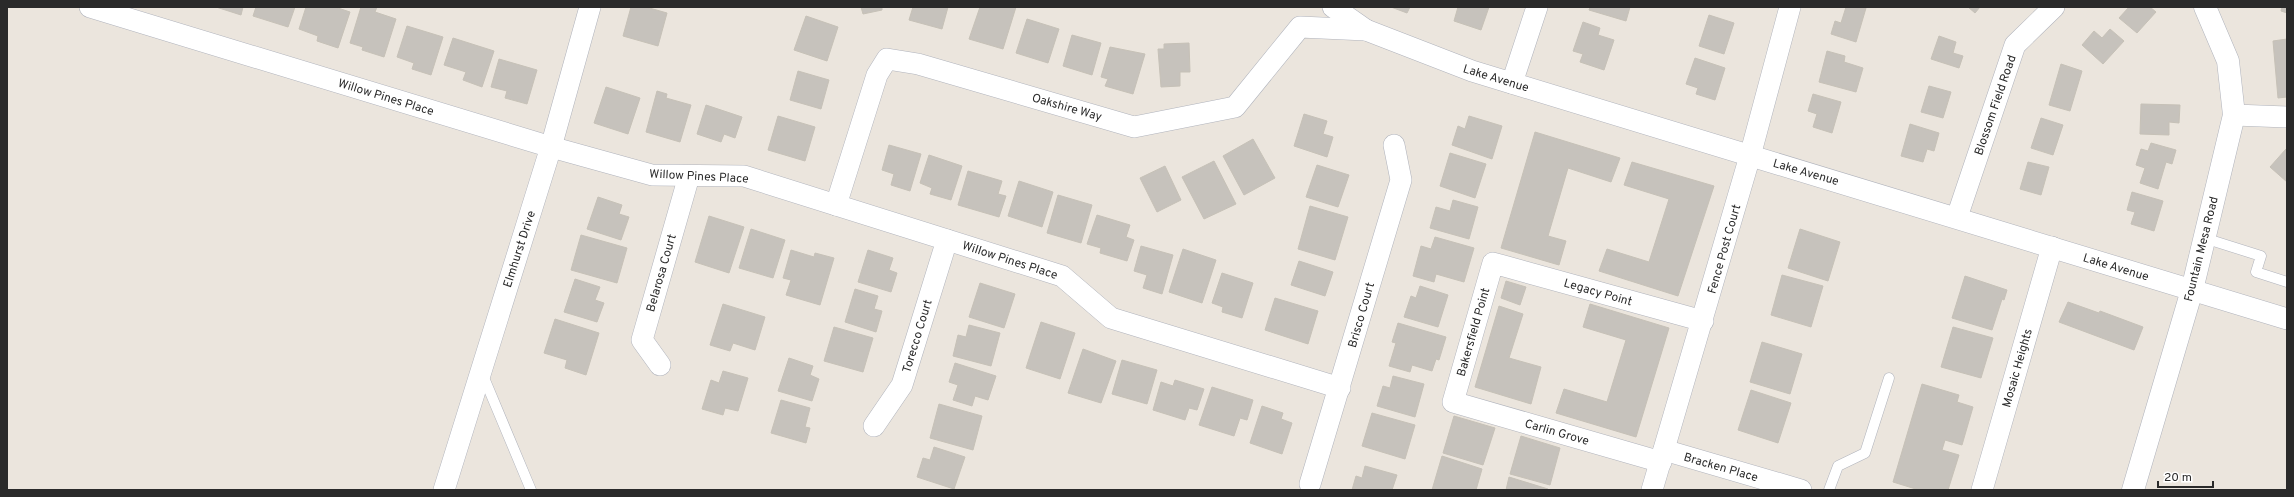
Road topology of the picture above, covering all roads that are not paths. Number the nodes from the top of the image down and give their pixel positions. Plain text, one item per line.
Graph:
1 (90, 7) edge
2 (590, 7) edge
3 (1333, 7) edge
4 (1537, 7) edge
5 (1790, 7) edge
6 (2054, 7) edge
7 (2205, 7) edge
8 (1366, 30) junction
9 (1512, 83) junction
10 (2234, 115) junction
11 (2287, 118) edge
12 (1394, 145) dead end
13 (551, 147) junction
14 (1750, 156) junction
15 (688, 176) junction
16 (836, 205) junction
17 (1957, 217) junction
18 (2204, 238) junction
19 (948, 240) junction
20 (2052, 246) junction
21 (1493, 263) joint
22 (2287, 282) edge
23 (2192, 290) junction
24 (2287, 318) edge
25 (1703, 321) junction
26 (660, 365) dead end
27 (481, 369) junction
28 (1889, 378) dead end
29 (1340, 388) junction
30 (1453, 402) joint
31 (874, 426) dead end
32 (1663, 456) junction
33 (1310, 484) dead end
34 (444, 490) edge
35 (531, 490) edge
36 (1652, 490) edge
37 (1801, 490) edge
38 (1829, 490) edge
39 (1982, 490) edge
40 (2133, 490) edge

1 - 13 street, Willow Pines Place
2 - 13 street, Elmhurst Drive
3 - 8 street, Lake Avenue
4 - 9 street
5 - 14 street, Fence Post Court
6 - 17 street, Blossom Field Road
7 - 10 main road, Fountain Mesa Road
8 - 9 street, Lake Avenue
8 - 16 street, Oakshire Way
9 - 14 street, Lake Avenue
10 - 11 street
10 - 18 main road, Fountain Mesa Road
12 - 29 street, Brisco Court
13 - 15 street, Willow Pines Place
13 - 27 street, Elmhurst Drive
14 - 17 street, Lake Avenue
14 - 25 street, Fence Post Court
15 - 16 street, Willow Pines Place
15 - 26 street, Belarosa Court
16 - 19 street, Willow Pines Place
17 - 20 street, Lake Avenue
18 - 22 lane
18 - 23 main road, Fountain Mesa Road
19 - 29 street, Willow Pines Place
19 - 31 street, Torecco Court
20 - 23 street, Lake Avenue
20 - 39 street, Mosaic Heights
21 - 25 street, Legacy Point
21 - 30 street, Bakersfield Point
23 - 24 street, Lake Avenue
23 - 40 main road, Fountain Mesa Road
25 - 32 street, Fence Post Court
27 - 34 street, Elmhurst Drive
27 - 35 lane
28 - 38 lane
29 - 33 street, Brisco Court
30 - 32 street, Carlin Grove
32 - 36 street, Fence Post Court
32 - 37 street, Bracken Place

